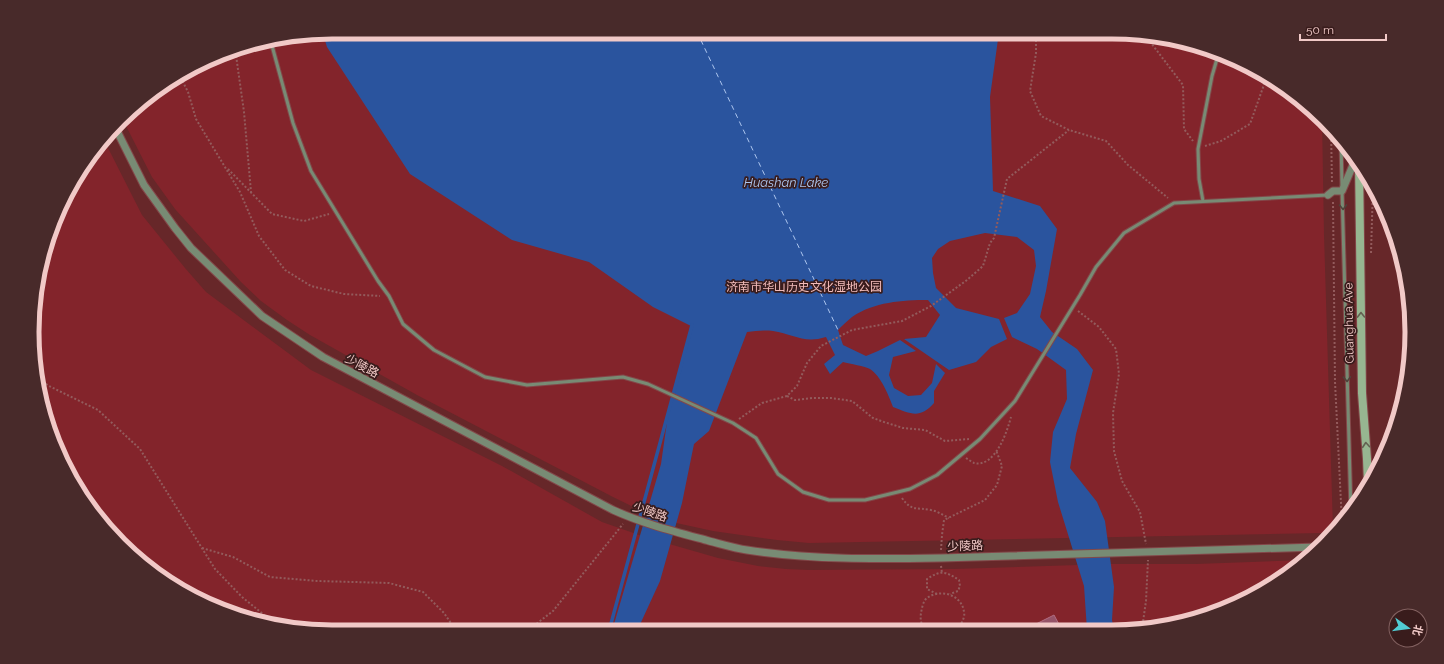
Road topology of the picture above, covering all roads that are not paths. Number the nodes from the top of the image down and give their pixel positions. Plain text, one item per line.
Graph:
1 (272, 46) edge
2 (1217, 59) edge
3 (118, 133) edge
4 (1341, 151) edge
5 (1353, 165) edge
6 (1359, 174) edge
7 (1342, 191) junction
8 (1330, 193) joint
9 (1203, 202) junction
10 (1368, 475) edge
11 (1351, 502) edge
12 (1310, 547) edge

1 - 9 lane
2 - 9 lane
3 - 12 street, 少陵路
4 - 7 lane
5 - 7 street
10 -> 6 main road, Guanghua Ave
7 - 8 street
7 -> 11 lane
8 - 9 lane

